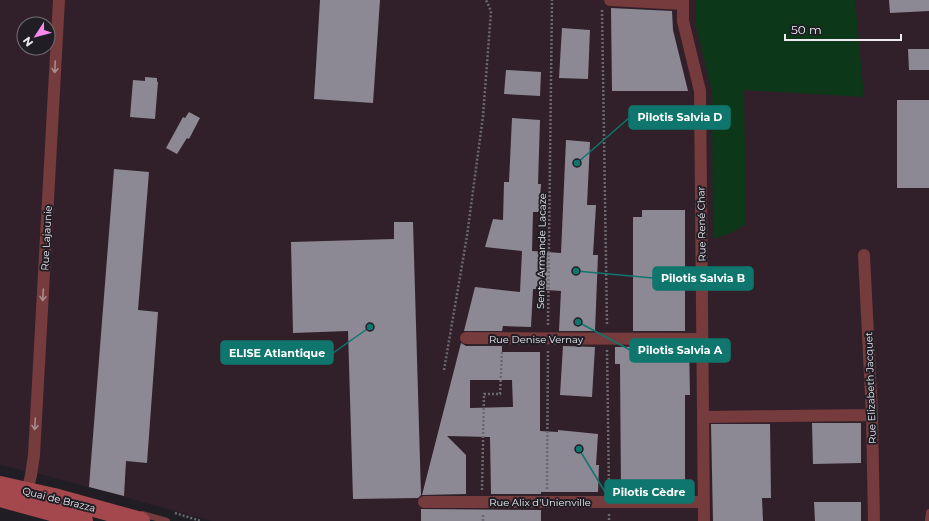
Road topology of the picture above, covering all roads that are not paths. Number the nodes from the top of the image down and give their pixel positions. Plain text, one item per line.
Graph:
1 (59, 0) edge
2 (683, 2) edge
3 (606, 4) edge
4 (864, 255) dead end
5 (466, 338) dead end
6 (702, 339) junction
7 (872, 415) junction
8 (703, 417) junction
9 (0, 485) edge
10 (28, 487) junction
11 (0, 498) edge
12 (0, 502) edge
13 (424, 502) dead end
14 (704, 502) junction
15 (929, 512) edge
16 (140, 517) edge
17 (84, 521) edge
18 (167, 521) edge
19 (704, 521) edge
20 (874, 521) edge
21 (928, 521) edge

1 -> 10 street, Rue Lajaunie
2 - 3 street
2 - 6 street, Rue René Char
4 - 7 street, Rue Elizabeth Jacquet
5 - 6 street, Rue Denise Vernay
6 - 8 street, Rue René Char
7 - 8 street
7 - 20 street, Rue Elizabeth Jacquet
8 - 14 street, Rue René Char
9 - 10 main road, Quai de Brazza
10 - 11 main road, Quai de Brazza
10 - 12 lane
10 - 16 main road, Quai de Brazza
10 - 17 main road, Quai de Brazza
13 - 14 street, Rue Alix d'Unienville
14 - 19 street, Rue René Char
15 - 21 lane
16 - 18 lane

